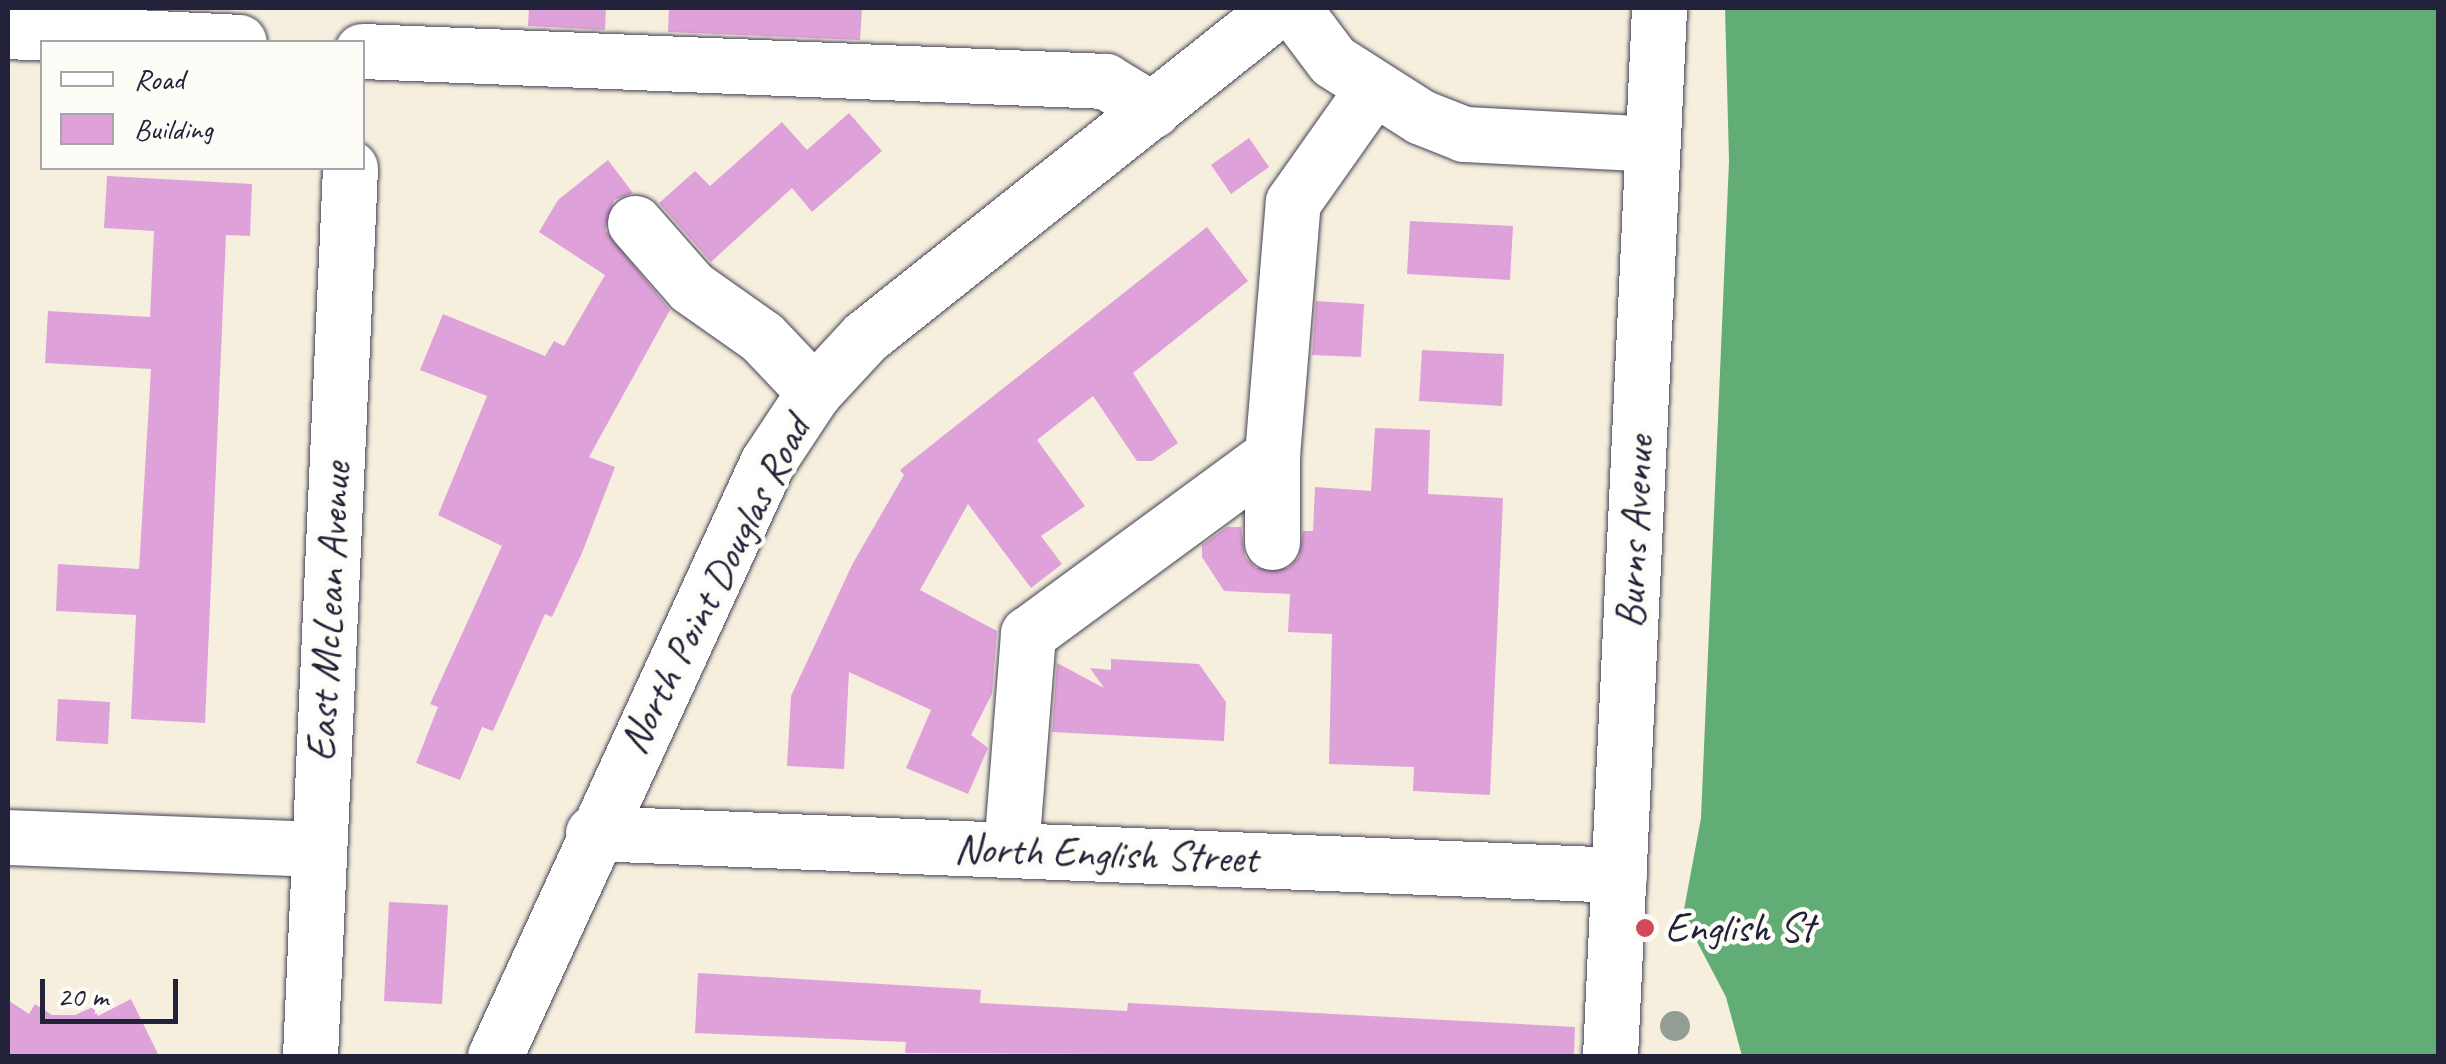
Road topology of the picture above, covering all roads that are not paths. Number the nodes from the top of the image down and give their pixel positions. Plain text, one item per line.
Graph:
1 (358, 8) edge
2 (1279, 8) edge
3 (1292, 8) edge
4 (1658, 8) edge
5 (8, 32) edge
6 (193, 40) edge
7 (356, 40) edge
8 (365, 51) edge
9 (1372, 90) junction
10 (1153, 110) junction
11 (1652, 144) junction
12 (350, 170) edge
13 (635, 224) dead end
14 (814, 392) junction
15 (1272, 455) junction
16 (1272, 542) dead end
17 (593, 832) junction
18 (8, 838) edge
19 (317, 849) junction
20 (1011, 850) junction
21 (1620, 876) junction
22 (310, 1056) edge
23 (495, 1056) edge
24 (1610, 1056) edge

1 - 7 street
2 - 10 street, North Point Douglas Road
3 - 9 street
4 - 11 street, Burns Avenue
5 - 6 street
8 - 10 street
9 - 11 street
9 - 15 street
10 - 14 street, North Point Douglas Road
11 - 21 street, Burns Avenue
12 - 19 street, East McLean Avenue
13 - 14 street
14 - 17 street, North Point Douglas Road
15 - 16 street
15 - 20 street
17 - 20 street, North English Street
17 - 23 street, North Point Douglas Road
18 - 19 street
19 - 22 street, East McLean Avenue
20 - 21 street, North English Street
21 - 24 street, Burns Avenue

